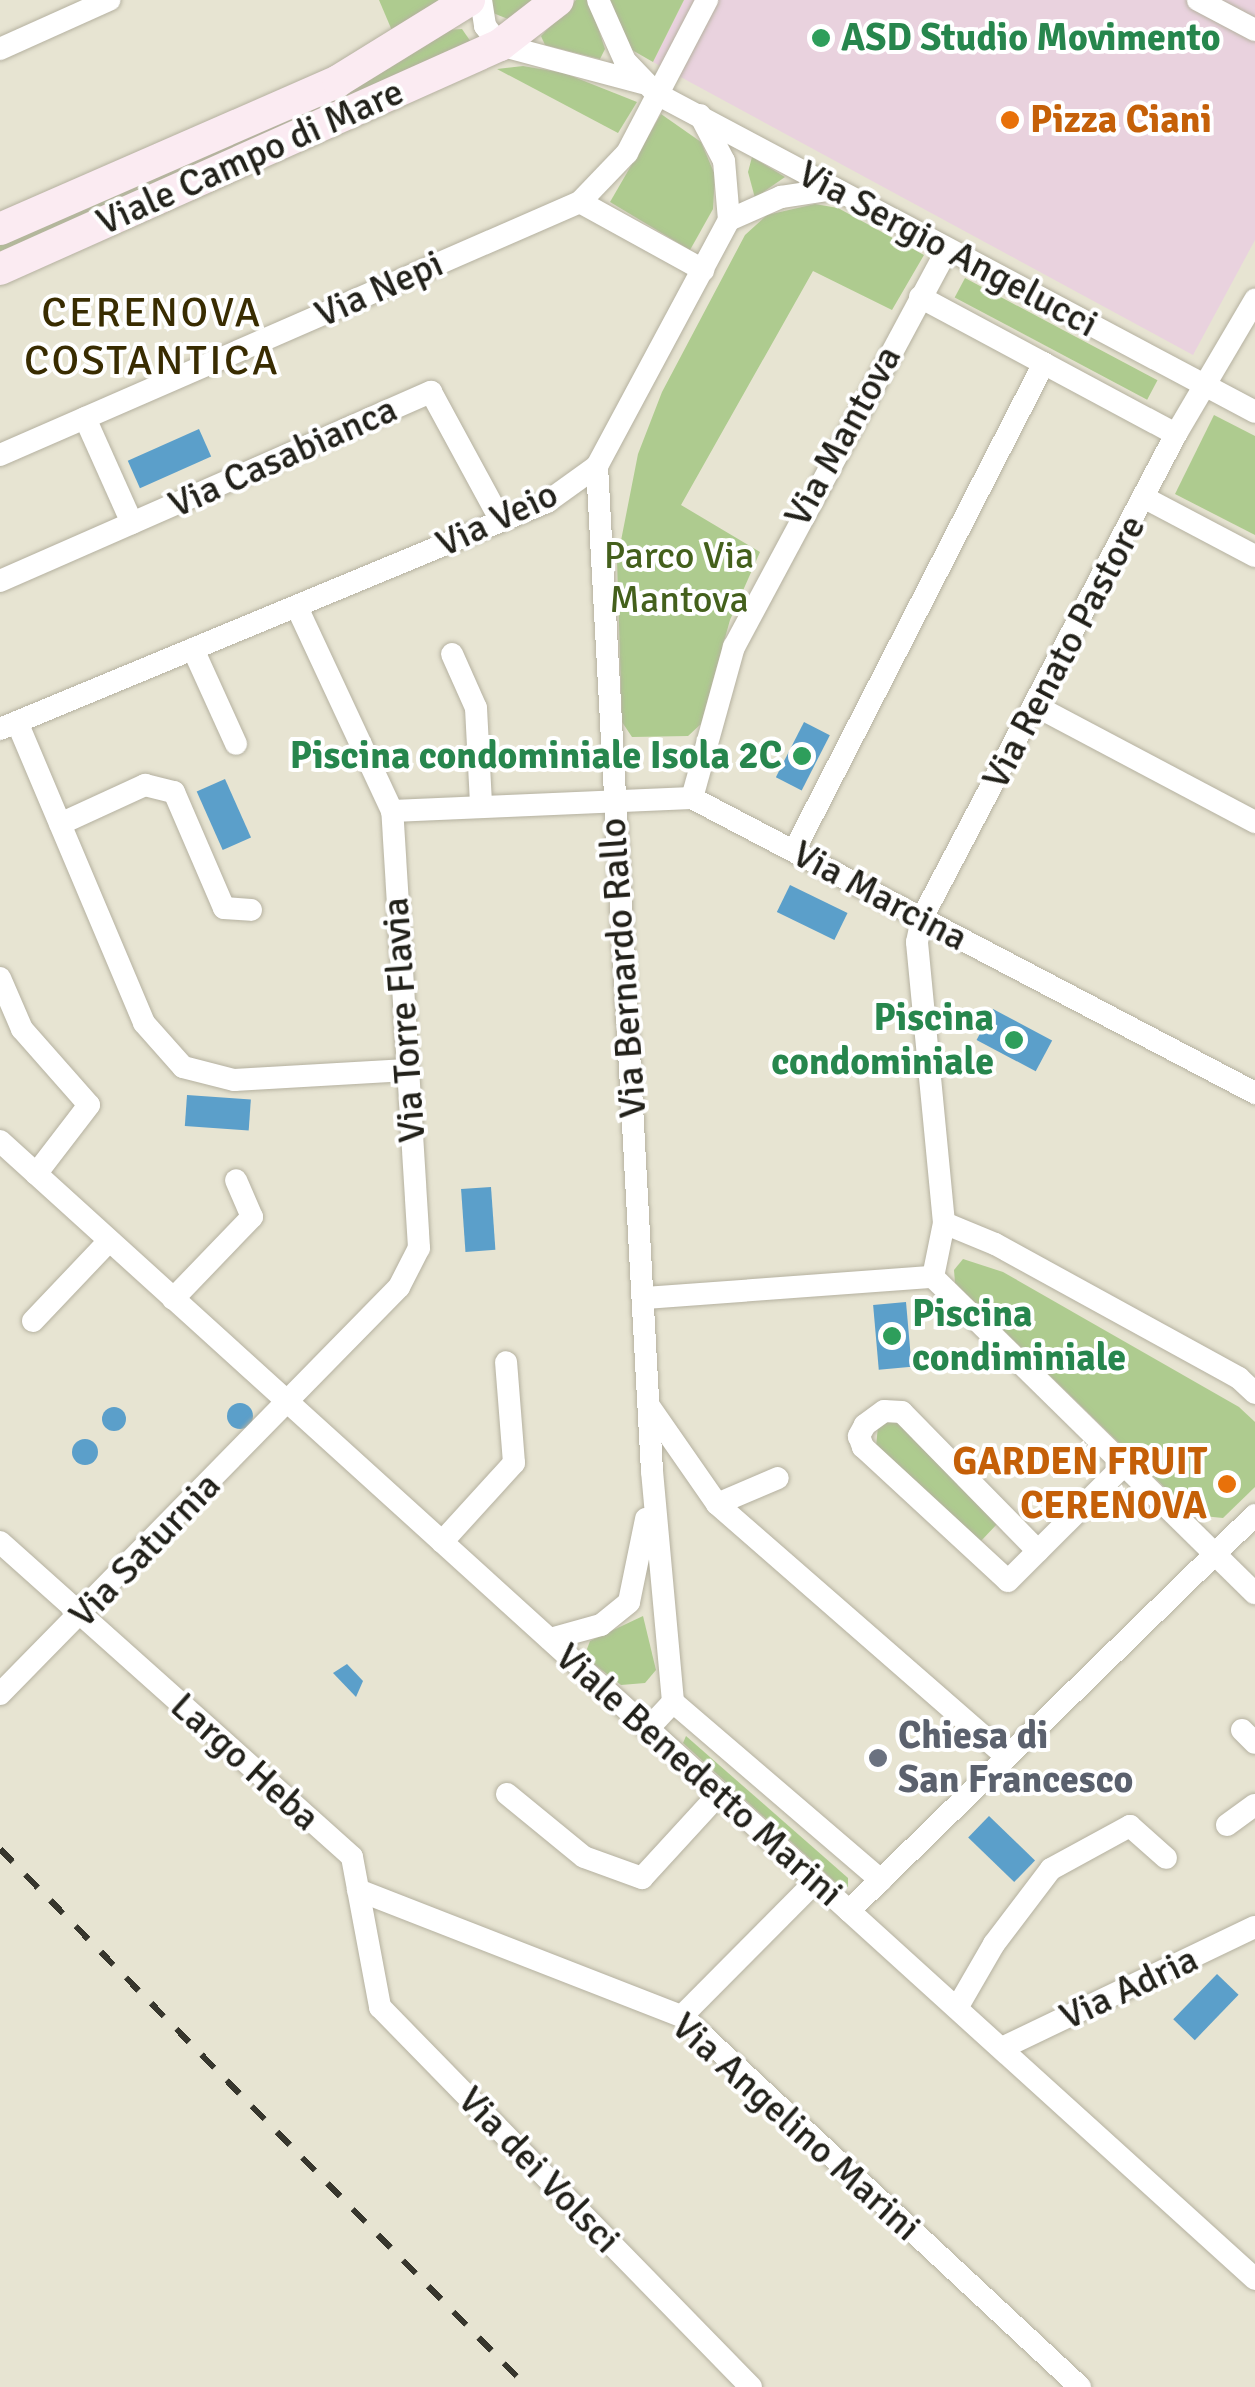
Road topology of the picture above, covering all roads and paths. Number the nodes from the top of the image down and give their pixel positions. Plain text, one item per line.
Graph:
1 (109, 0) edge
2 (469, 0) edge
3 (481, 0) edge
4 (558, 0) edge
5 (598, 0) edge
6 (707, 0) edge
7 (1198, 0) edge
8 (1255, 30) edge
9 (500, 45) junction
10 (0, 49) edge
11 (650, 88) junction
12 (700, 116) junction
13 (834, 189) junction
14 (580, 202) junction
15 (729, 220) junction
16 (0, 228) edge
17 (948, 249) junction
18 (0, 269) edge
19 (703, 270) junction
20 (920, 297) junction
21 (1255, 300) edge
22 (1044, 364) junction
23 (1204, 385) junction
24 (1255, 412) edge
25 (85, 418) junction
26 (1176, 434) junction
27 (0, 454) edge
28 (597, 466) junction
29 (1145, 498) junction
30 (500, 521) junction
31 (132, 524) junction
32 (1255, 556) edge
33 (0, 581) edge
34 (297, 607) junction
35 (192, 649) junction
36 (452, 654) dead end
37 (1036, 706) junction
38 (8, 725) edge
39 (236, 744) dead end
40 (692, 798) junction
41 (612, 799) junction
42 (481, 805) junction
43 (392, 812) junction
44 (1255, 822) edge
45 (60, 824) junction
46 (794, 850) junction
47 (251, 910) dead end
48 (922, 918) junction
49 (0, 978) edge
50 (407, 1070) junction
51 (1255, 1093) edge
52 (0, 1142) edge
53 (36, 1174) junction
54 (236, 1180) dead end
55 (944, 1222) junction
56 (110, 1241) junction
57 (934, 1277) junction
58 (645, 1298) junction
59 (173, 1299) junction
60 (33, 1322) dead end
61 (506, 1362) dead end
62 (1250, 1378) edge
63 (288, 1404) junction
64 (650, 1406) junction
65 (1123, 1466) junction
66 (652, 1471) junction
67 (778, 1478) dead end
68 (717, 1504) junction
69 (1255, 1514) edge
70 (0, 1542) edge
71 (442, 1542) junction
72 (1038, 1551) junction
73 (1213, 1555) junction
74 (1255, 1593) edge
75 (81, 1615) junction
76 (550, 1639) junction
77 (1, 1695) edge
78 (673, 1702) junction
79 (648, 1729) junction
80 (1005, 1755) junction
81 (507, 1794) dead end
82 (719, 1794) junction
83 (1255, 1805) edge
84 (1227, 1825) dead end
85 (1166, 1858) dead end
86 (880, 1880) junction
87 (815, 1882) junction
88 (358, 1890) junction
89 (849, 1911) junction
90 (1246, 1932) edge
91 (366, 1933) joint
92 (1255, 1954) edge
93 (957, 2008) junction
94 (682, 2016) junction
95 (1002, 2048) junction
96 (1255, 2279) edge
97 (751, 2387) edge
98 (1080, 2387) edge

1 - 10 street
2 - 16 street, Viale Campo di Mare
3 - 9 street
4 - 9 street, Viale Campo di Mare
5 - 11 street
6 - 11 street, Via Nepi
7 - 8 street
9 - 11 street, Via Sergio Angelucci
9 - 18 street, Viale Campo di Mare
11 - 12 street, Via Sergio Angelucci
11 - 14 street, Via Nepi
12 - 13 street, Via Sergio Angelucci
12 - 15 street
13 - 15 street
13 - 17 street, Via Sergio Angelucci
14 - 19 street
14 - 25 street, Via Nepi
15 - 19 street, Via Veio
17 - 20 street, Via Mantova
17 - 23 street, Via Sergio Angelucci
19 - 28 street, Via Veio
20 - 22 street
20 - 40 street, Via Mantova
21 - 23 street, Via Renato Pastore
22 - 26 street
22 - 46 street
23 - 24 street, Via Sergio Angelucci
23 - 26 street, Via Renato Pastore
25 - 27 street, Via Nepi
25 - 31 street
26 - 29 street, Via Renato Pastore
28 - 30 street, Via Veio
28 - 41 street, Via Bernardo Rallo
29 - 32 street
29 - 37 street, Via Renato Pastore
30 - 31 street, Via Casabianca
30 - 34 street, Via Veio
31 - 33 street, Via Casabianca
34 - 35 street, Via Veio
34 - 43 street, Via Torre Flavia
35 - 38 street, Via Veio
35 - 39 street
36 - 42 street
37 - 44 street
37 - 48 street, Via Renato Pastore
38 - 45 street
40 - 41 street, Via Marcina
40 - 46 street, Via Marcina
41 - 42 street, Via Marcina
41 - 58 street, Via Bernardo Rallo
42 - 43 street, Via Marcina
43 - 50 street, Via Torre Flavia
45 - 47 street
45 - 50 street
46 - 48 street, Via Marcina
48 - 51 street, Via Marcina
48 - 55 street
49 - 53 street
50 - 63 street, Via Torre Flavia
52 - 53 street, Viale Benedetto Marini
53 - 56 street, Viale Benedetto Marini
54 - 59 street
55 - 57 street
55 - 62 street
56 - 59 street, Viale Benedetto Marini
56 - 60 street
57 - 58 street
57 - 65 street
58 - 64 street, Via Bernardo Rallo
59 - 63 street, Viale Benedetto Marini
61 - 71 street
63 - 71 street, Viale Benedetto Marini
63 - 75 street, Via Saturnia
64 - 66 street, Via Bernardo Rallo
64 - 68 street
65 - 72 street
65 - 73 street
66 - 76 street, Via Bernardo Rallo
66 - 78 street, Via Bernardo Rallo
67 - 68 street
68 - 80 street
69 - 73 street
70 - 75 street, Largo Heba
71 - 76 street, Viale Benedetto Marini
72 - 72 street
73 - 74 street
73 - 80 street
75 - 77 street, Via Saturnia
75 - 88 street, Largo Heba
76 - 79 street, Viale Benedetto Marini
78 - 79 street
78 - 86 street
79 - 82 street, Viale Benedetto Marini
80 - 86 street
81 - 82 street
82 - 87 street, Viale Benedetto Marini
83 - 84 street
85 - 93 street
86 - 89 street
87 - 89 street, Viale Benedetto Marini
87 - 94 street
88 - 91 street, Largo Heba
88 - 94 street, Via Angelino Marini
89 - 93 street, Viale Benedetto Marini
90 - 92 street
90 - 95 street, Via Adria
91 - 97 street, Via dei Volsci
93 - 95 street, Viale Benedetto Marini
94 - 98 street, Via Angelino Marini
95 - 96 street, Viale Benedetto Marini

